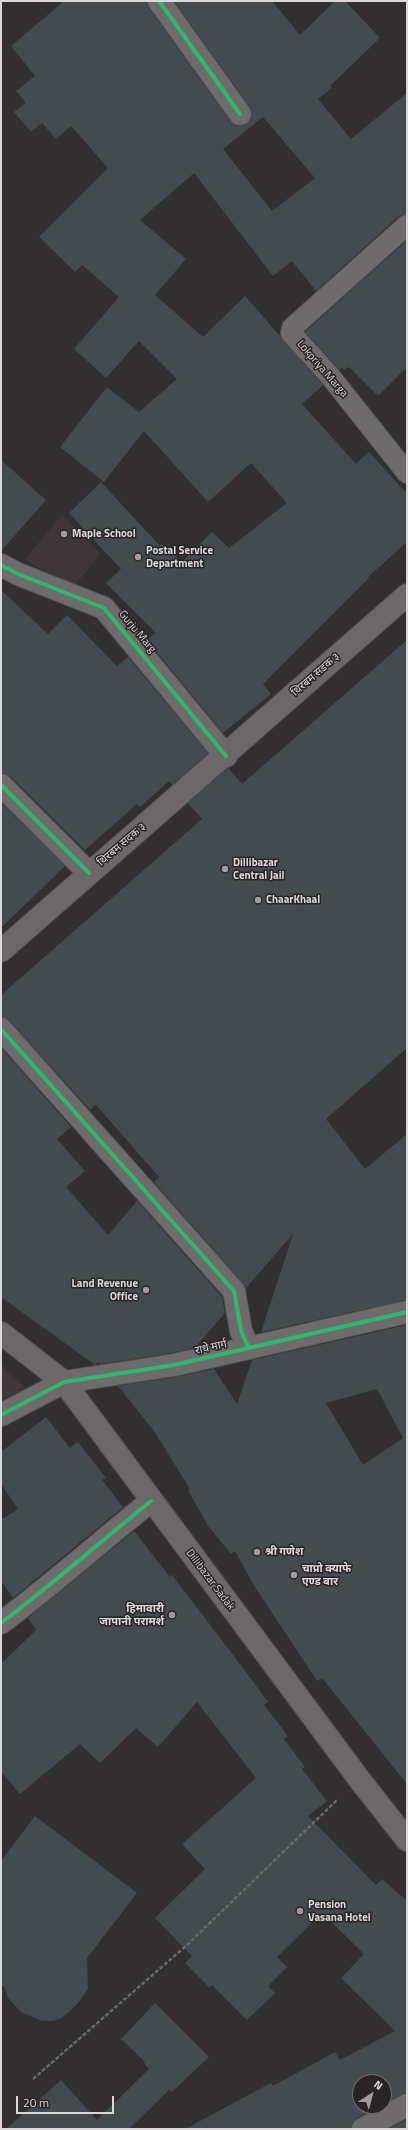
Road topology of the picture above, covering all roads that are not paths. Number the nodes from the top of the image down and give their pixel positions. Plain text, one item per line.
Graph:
1 (159, 1) edge
2 (240, 114) dead end
3 (407, 225) edge
4 (407, 473) edge
5 (1, 565) edge
6 (407, 595) edge
7 (226, 756) junction
8 (1, 785) edge
9 (89, 873) junction
10 (1, 951) edge
11 (1, 1029) edge
12 (407, 1312) edge
13 (1, 1333) edge
14 (249, 1348) junction
15 (64, 1382) junction
16 (1, 1415) edge
17 (152, 1500) junction
18 (1, 1623) edge
19 (407, 1840) edge
20 (407, 2105) edge
21 (363, 2129) edge

1 - 2 street
3 - 4 lane, Lokpriya Marga
5 - 7 street, Gurju Marg
6 - 7 main road, थिरबम सडक ३
7 - 9 main road, थिरबम सदक ३
8 - 9 street
9 - 10 main road, थिरबम सदक ३
11 - 14 street
12 - 14 street, राधे मार्ग
13 - 15 main road, Dillibazar Sadak
14 - 15 street, राधे मार्ग
15 - 16 street, राधे मार्ग
15 - 17 main road, Dillibazar Sadak
17 - 18 street
17 - 19 main road, Dillibazar Sadak
20 - 21 street

